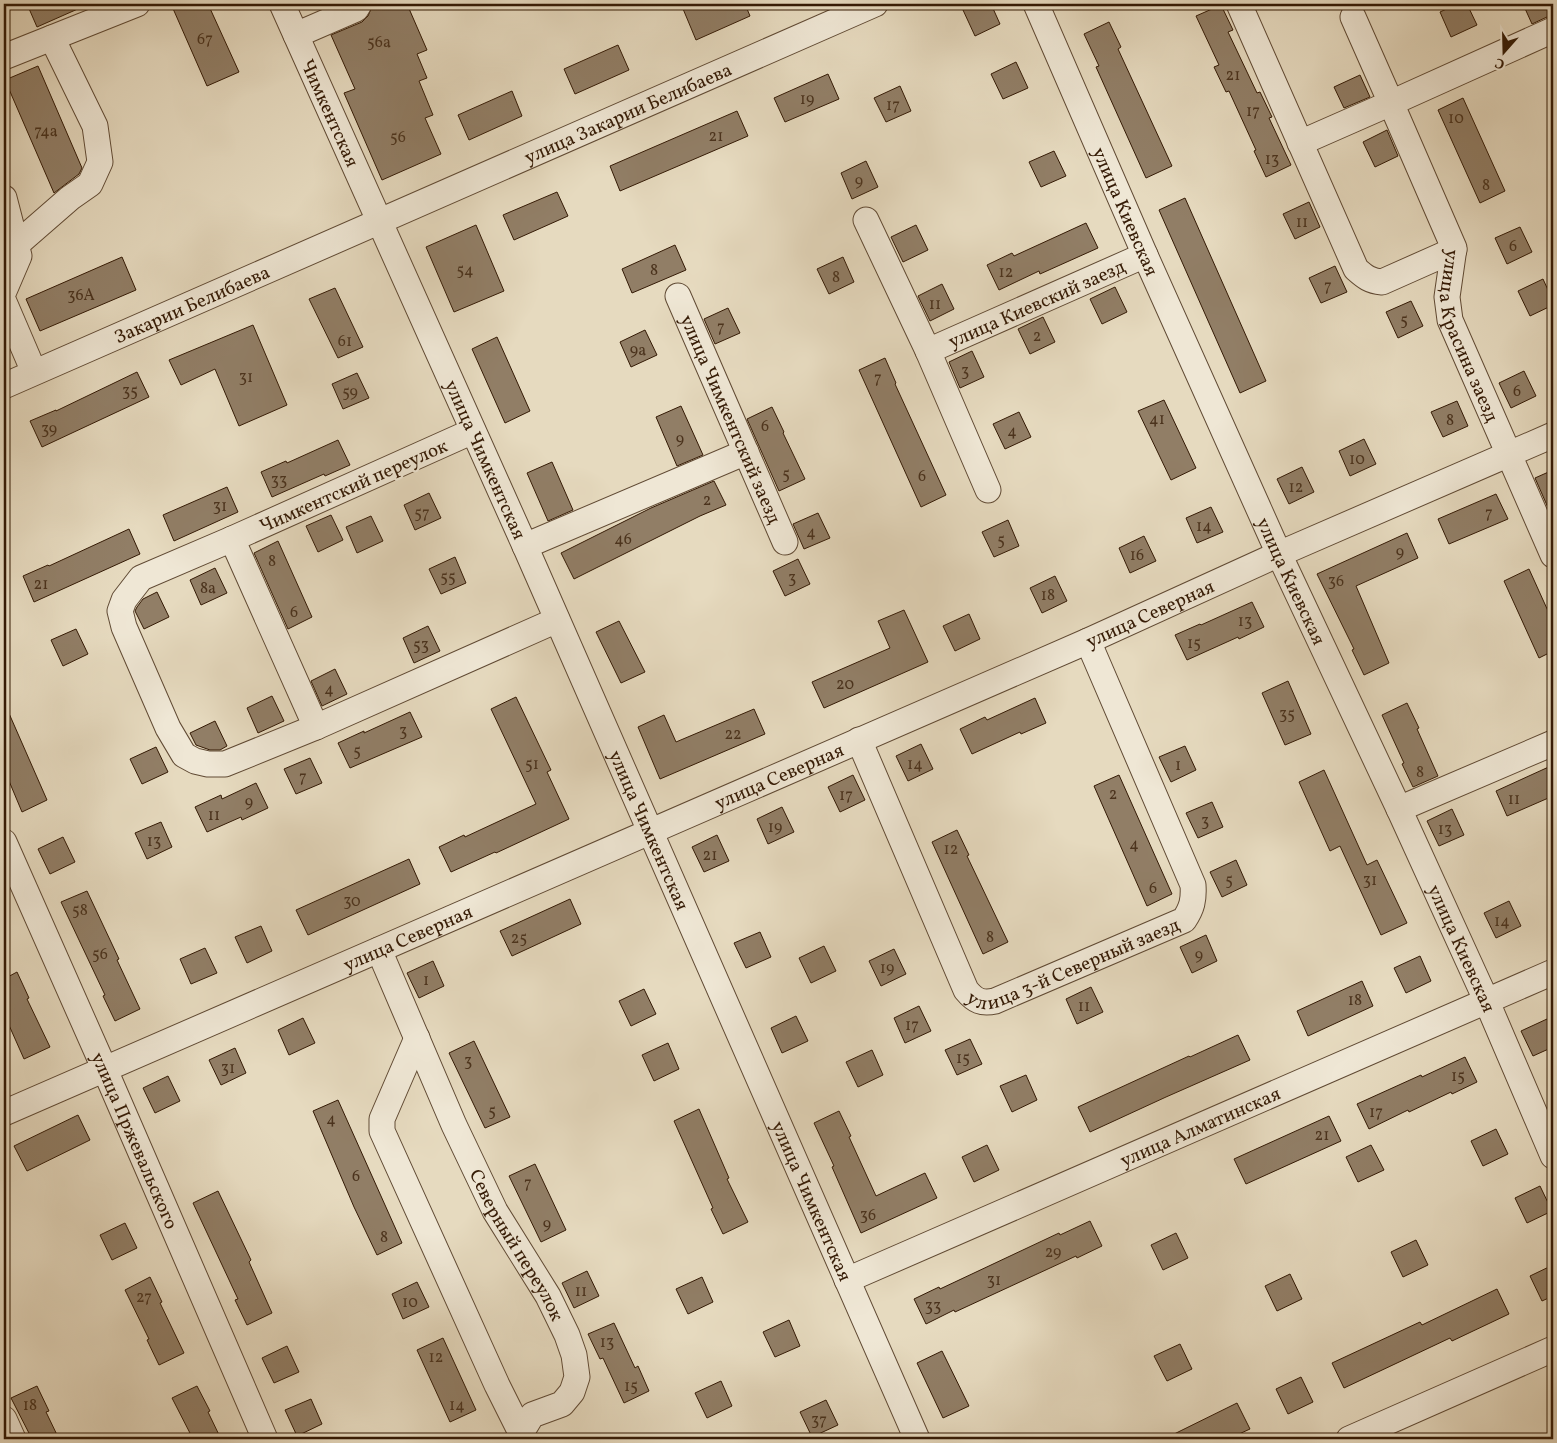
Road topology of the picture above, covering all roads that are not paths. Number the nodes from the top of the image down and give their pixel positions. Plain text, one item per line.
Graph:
1 (137, 4) edge
2 (282, 4) edge
3 (359, 4) edge
4 (875, 4) edge
5 (1036, 4) edge
6 (1239, 4) edge
7 (1353, 17) dead end
8 (1553, 30) edge
9 (296, 35) junction
10 (52, 38) junction
11 (4, 57) edge
12 (1391, 103) junction
13 (1300, 143) junction
14 (4, 198) edge
15 (866, 220) dead end
16 (380, 222) junction
17 (16, 245) junction
18 (1454, 250) junction
19 (1146, 255) junction
20 (4, 291) edge
21 (678, 296) dead end
22 (4, 302) edge
23 (928, 351) junction
24 (34, 372) junction
25 (4, 386) edge
26 (473, 431) junction
27 (1553, 435) edge
28 (746, 452) junction
29 (1509, 454) junction
30 (988, 490) dead end
31 (232, 539) junction
32 (785, 542) dead end
33 (525, 546) junction
34 (1279, 554) junction
35 (1553, 554) edge
36 (557, 620) junction
37 (1088, 641) junction
38 (316, 727) junction
39 (859, 740) junction
40 (1553, 743) edge
41 (1399, 809) junction
42 (650, 831) junction
43 (6, 856) edge
44 (379, 950) junction
45 (1553, 972) edge
46 (1487, 1002) junction
47 (417, 1038) junction
48 (105, 1070) junction
49 (4, 1113) edge
50 (1553, 1156) edge
51 (848, 1280) junction
52 (1553, 1349) edge
53 (4, 1419) edge
54 (522, 1436) edge
55 (13, 1439) edge
56 (265, 1439) edge
57 (917, 1439) edge
58 (1349, 1439) edge

1 - 10 street
2 - 9 street, Чимкентская
3 - 9 street
4 - 16 street, улица Закарии Белибаева
5 - 19 street, улица Киевская
6 - 13 street
7 - 12 street, улица Красина заезд
8 - 12 street
9 - 16 street, Чимкентская
10 - 11 street
10 - 17 street
12 - 13 street
12 - 18 street, улица Красина заезд
13 - 18 street
14 - 17 street
15 - 23 street, улица Киевский заезд
16 - 24 street, Закарии Белибаева
16 - 26 street, улица Чимкентская
17 - 20 street
18 - 29 street, улица Красина заезд
19 - 23 street, улица Киевский заезд
19 - 34 street, улица Киевская
21 - 28 street, улица Чимкентский заезд
22 - 24 street
23 - 30 street, улица Киевский заезд
24 - 25 street, Закарии Белибаева
26 - 31 street, Чимкентский переулок
26 - 33 street, улица Чимкентская
27 - 29 street, улица Северная
28 - 32 street, улица Чимкентский заезд
28 - 33 street
29 - 34 street, улица Северная
29 - 35 street, улица Красина заезд
31 - 38 street
31 - 38 street, Чимкентский переулок
33 - 36 street, улица Чимкентская
34 - 37 street, улица Северная
34 - 41 street, улица Киевская
36 - 38 street, Чимкентский переулок
36 - 42 street, улица Чимкентская
37 - 39 street, улица Северная
37 - 39 street, улица 3-й Северный заезд
39 - 42 street, улица Северная
40 - 41 street
41 - 46 street, улица Киевская
42 - 44 street, улица Северная
42 - 51 street, улица Чимкентская
43 - 48 street, улица Пржевальского
44 - 47 street, Северный переулок
44 - 48 street, улица Северная
45 - 46 street, улица Алматинская
46 - 50 street, улица Киевская
46 - 51 street, улица Алматинская
47 - 54 street, Северный переулок
47 - 54 street, Северный переулок
48 - 49 street, улица Северная
48 - 56 street, улица Пржевальского
51 - 57 street, улица Чимкентская
52 - 58 street
53 - 55 street

